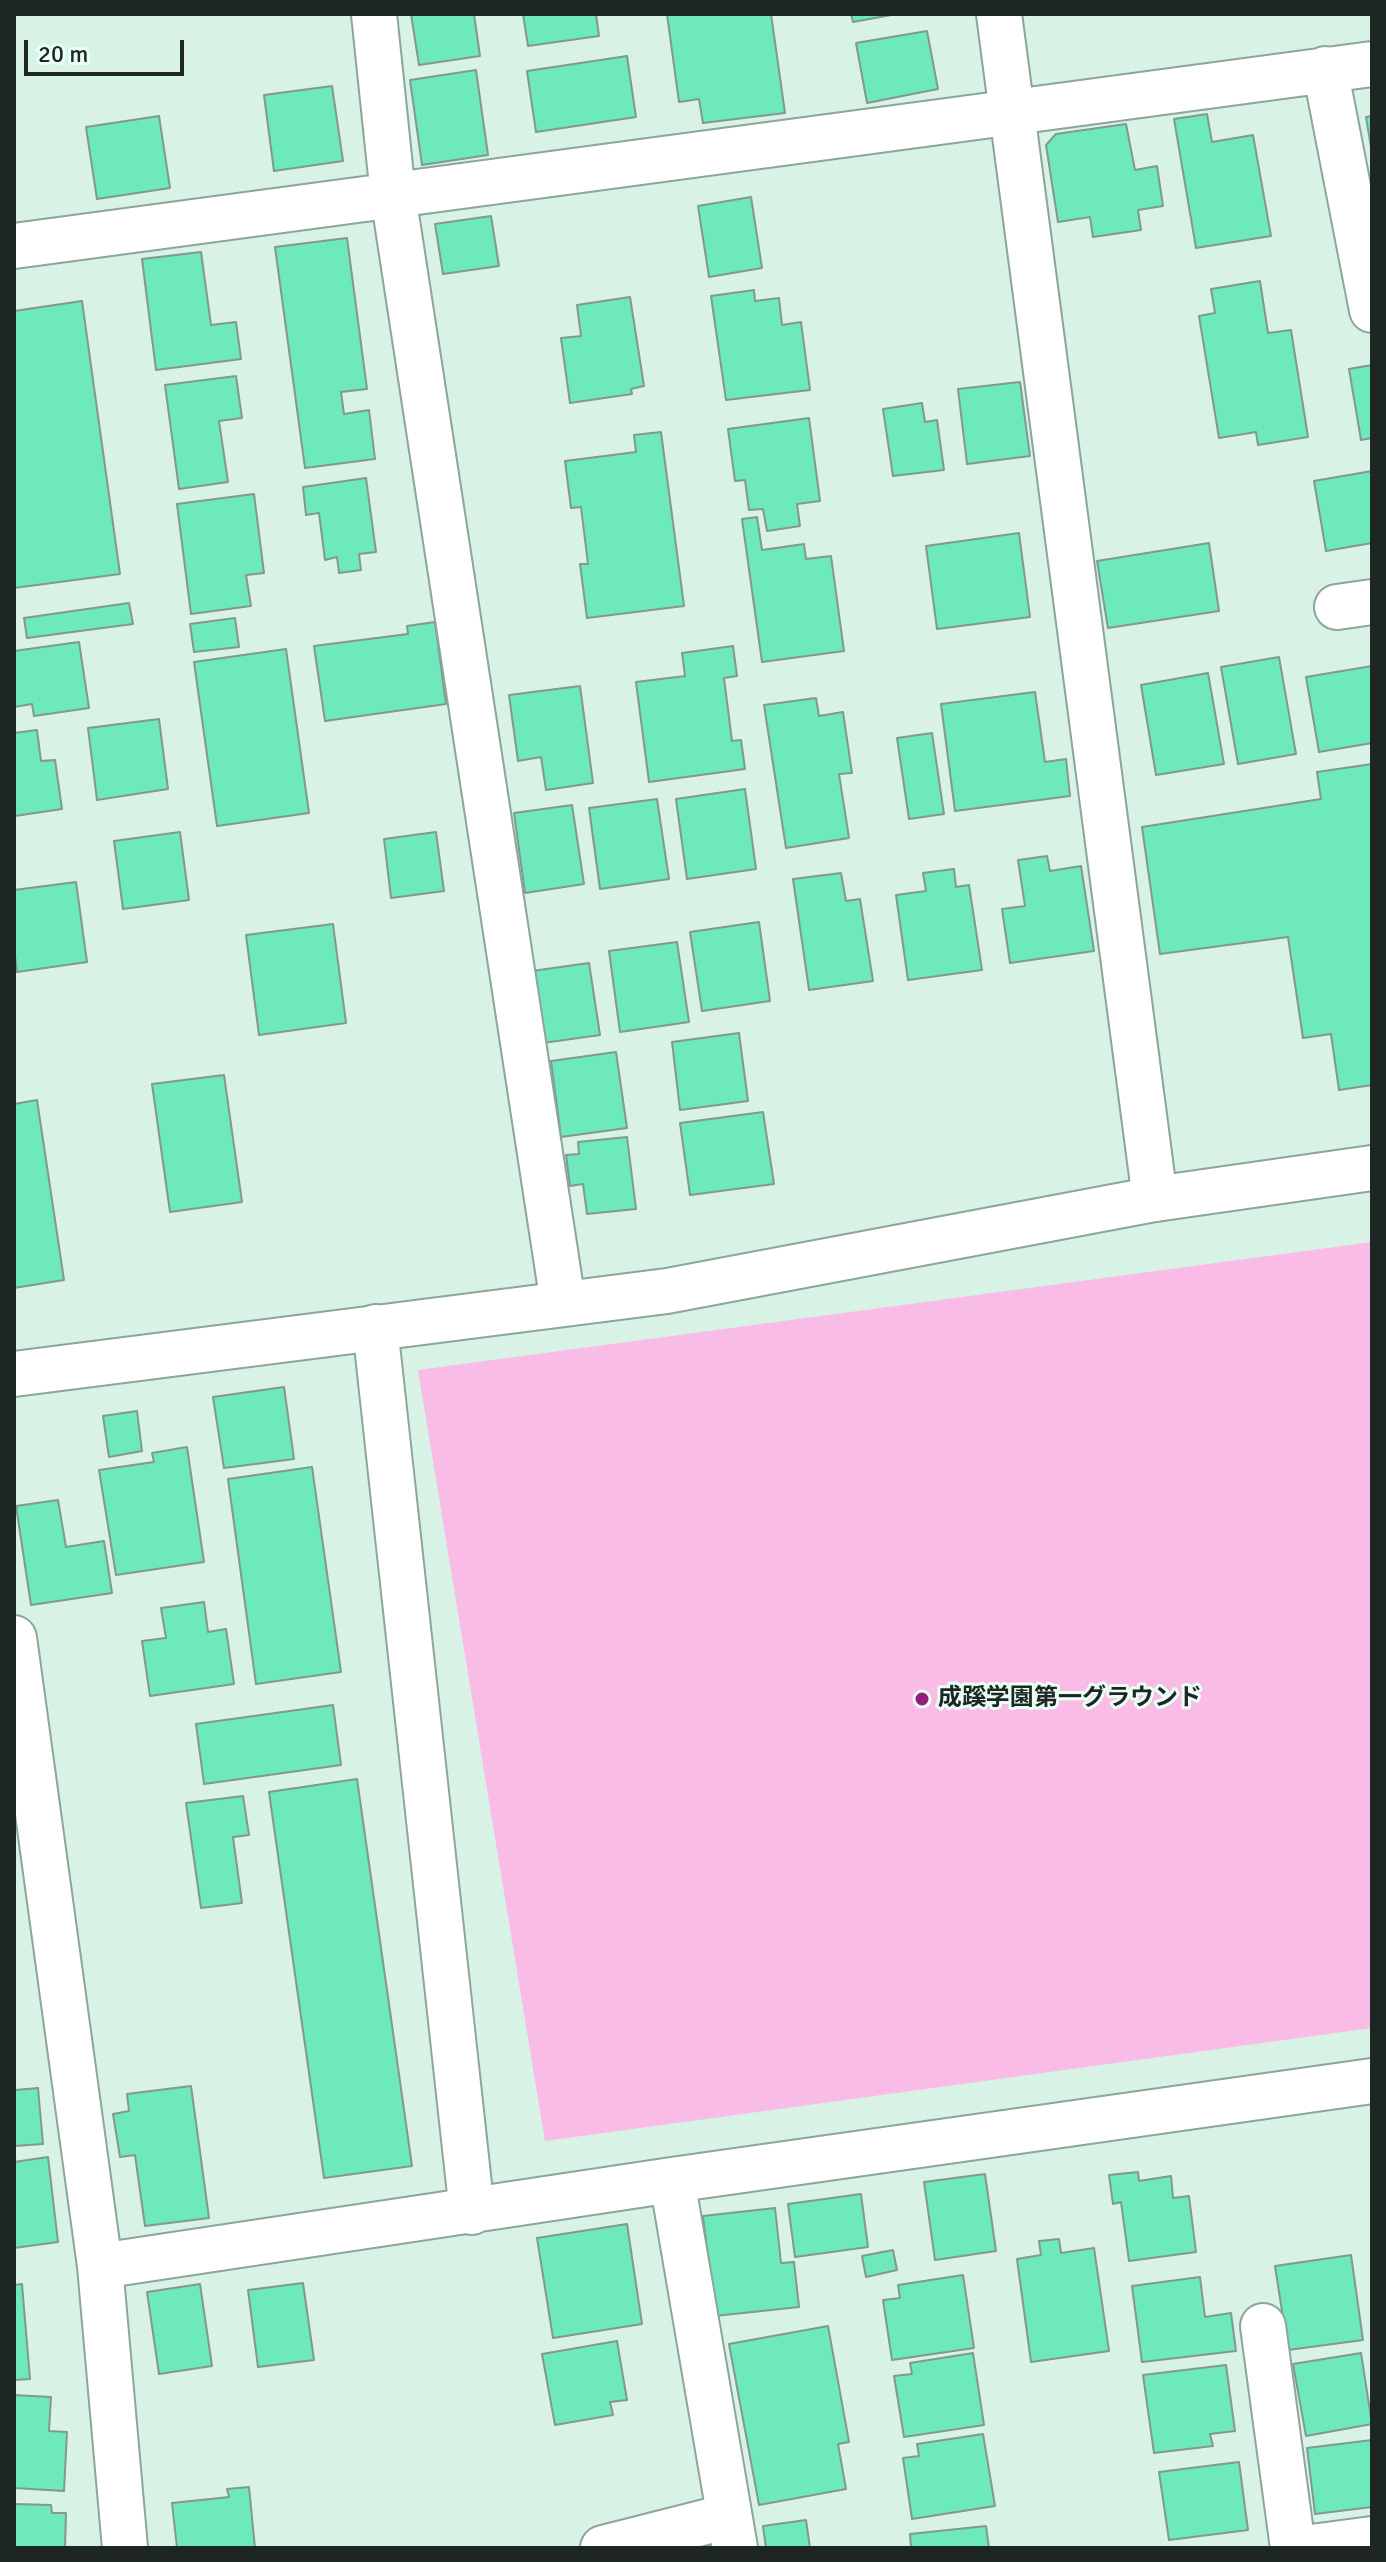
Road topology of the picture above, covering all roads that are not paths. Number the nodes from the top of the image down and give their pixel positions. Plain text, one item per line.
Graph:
1 (374, 14) edge
2 (999, 14) edge
3 (1372, 64) edge
4 (1325, 69) junction
5 (1013, 112) junction
6 (393, 195) junction
7 (14, 246) edge
8 (1372, 310) edge
9 (1372, 1168) edge
10 (1155, 1199) junction
11 (563, 1303) junction
12 (375, 1327) junction
13 (14, 1374) edge
14 (14, 1638) edge
15 (1372, 2081) edge
16 (672, 2180) junction
17 (472, 2212) junction
18 (100, 2266) junction
19 (1263, 2326) dead end
20 (732, 2532) edge
21 (1372, 2539) edge
22 (125, 2548) edge
23 (603, 2548) edge
24 (1293, 2548) edge
25 (1304, 2548) edge

1 - 6 street
2 - 5 street
3 - 4 street
4 - 5 street
4 - 8 street
5 - 6 street
5 - 10 street
6 - 7 street
6 - 11 street
9 - 10 street
10 - 11 street
11 - 12 street
12 - 13 street
12 - 17 street
14 - 18 street
15 - 16 street
16 - 17 street
16 - 20 street
17 - 18 street
18 - 22 street
19 - 24 street
20 - 23 street
21 - 25 street

